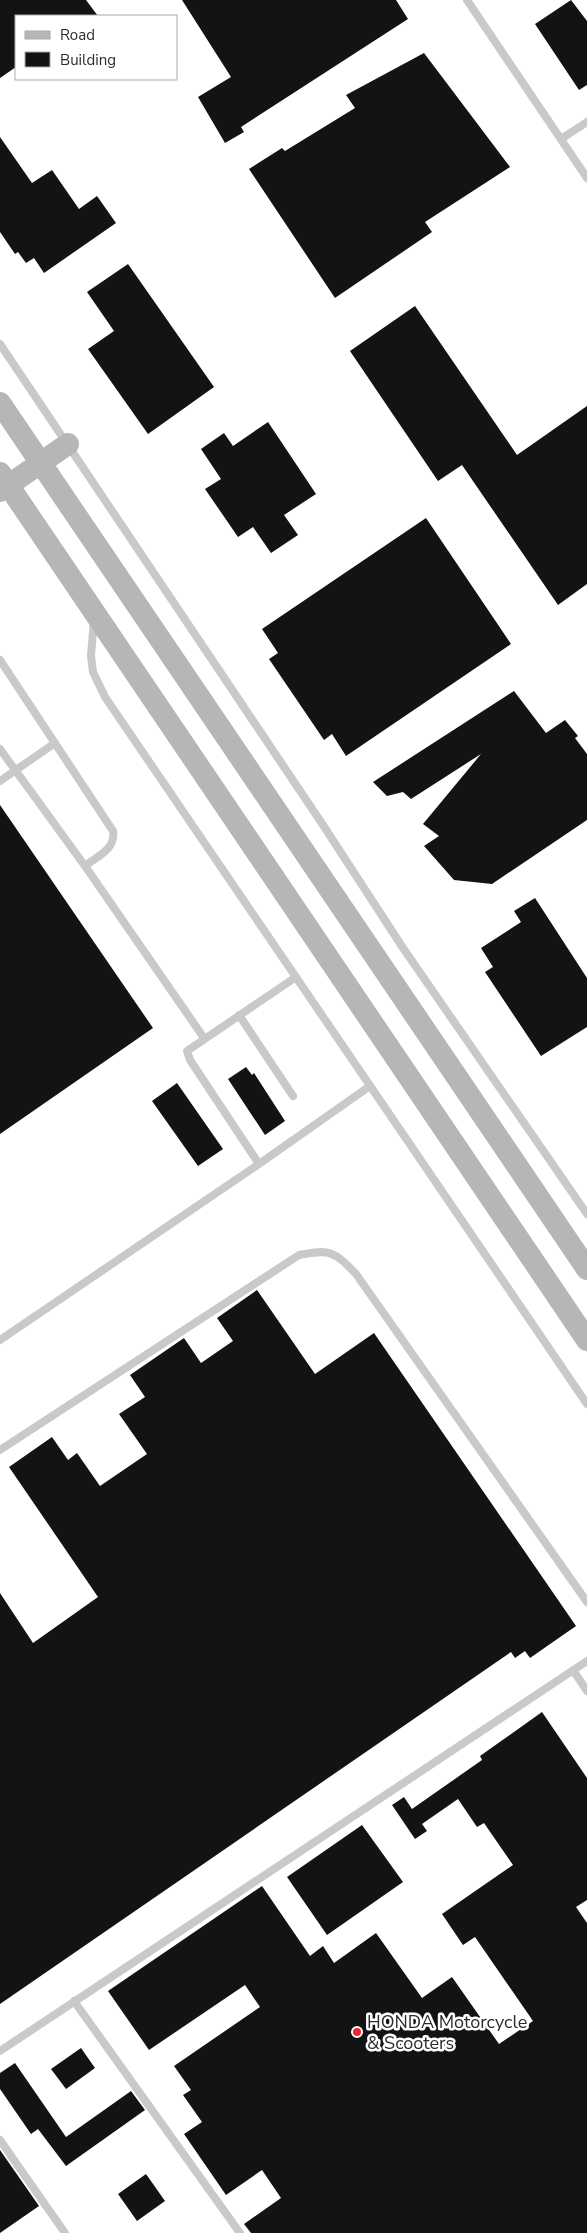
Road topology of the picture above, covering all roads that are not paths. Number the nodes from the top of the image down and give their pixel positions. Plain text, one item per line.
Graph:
1 (467, 0) edge
2 (587, 122) edge
3 (561, 140) junction
4 (587, 178) edge
5 (0, 344) edge
6 (0, 403) edge
7 (68, 444) junction
8 (41, 463) junction
9 (3, 483) edge
10 (94, 612) junction
11 (0, 660) edge
12 (55, 743) junction
13 (0, 749) edge
14 (15, 771) junction
15 (0, 781) edge
16 (85, 866) junction
17 (296, 977) junction
18 (239, 1015) junction
19 (204, 1038) junction
20 (370, 1086) junction
21 (293, 1096) dead end
22 (259, 1164) junction
23 (587, 1214) edge
24 (587, 1269) edge
25 (0, 1340) edge
26 (587, 1340) edge
27 (587, 1404) edge
28 (0, 1450) edge
29 (587, 1602) edge
30 (587, 1661) edge
31 (573, 1670) junction
32 (587, 1691) edge
33 (74, 2001) junction
34 (0, 2051) edge
35 (0, 2140) edge
36 (65, 2233) edge
37 (240, 2233) edge

1 - 3 lane
2 - 3 lane
3 - 4 lane
5 - 7 lane
6 - 8 street
7 - 8 street
7 - 23 lane
8 - 9 street
8 - 24 street
9 - 10 street
10 - 17 lane
10 - 26 street
11 - 12 lane
12 - 14 lane
12 - 16 lane
13 - 14 lane
14 - 15 lane
14 - 16 lane
16 - 19 lane
17 - 18 lane
17 - 20 lane
18 - 19 lane
18 - 21 lane
19 - 22 lane
20 - 22 lane
20 - 27 lane
22 - 25 lane
28 - 29 lane
30 - 31 lane
31 - 32 lane
31 - 33 lane
33 - 34 lane
33 - 37 lane
35 - 36 lane

